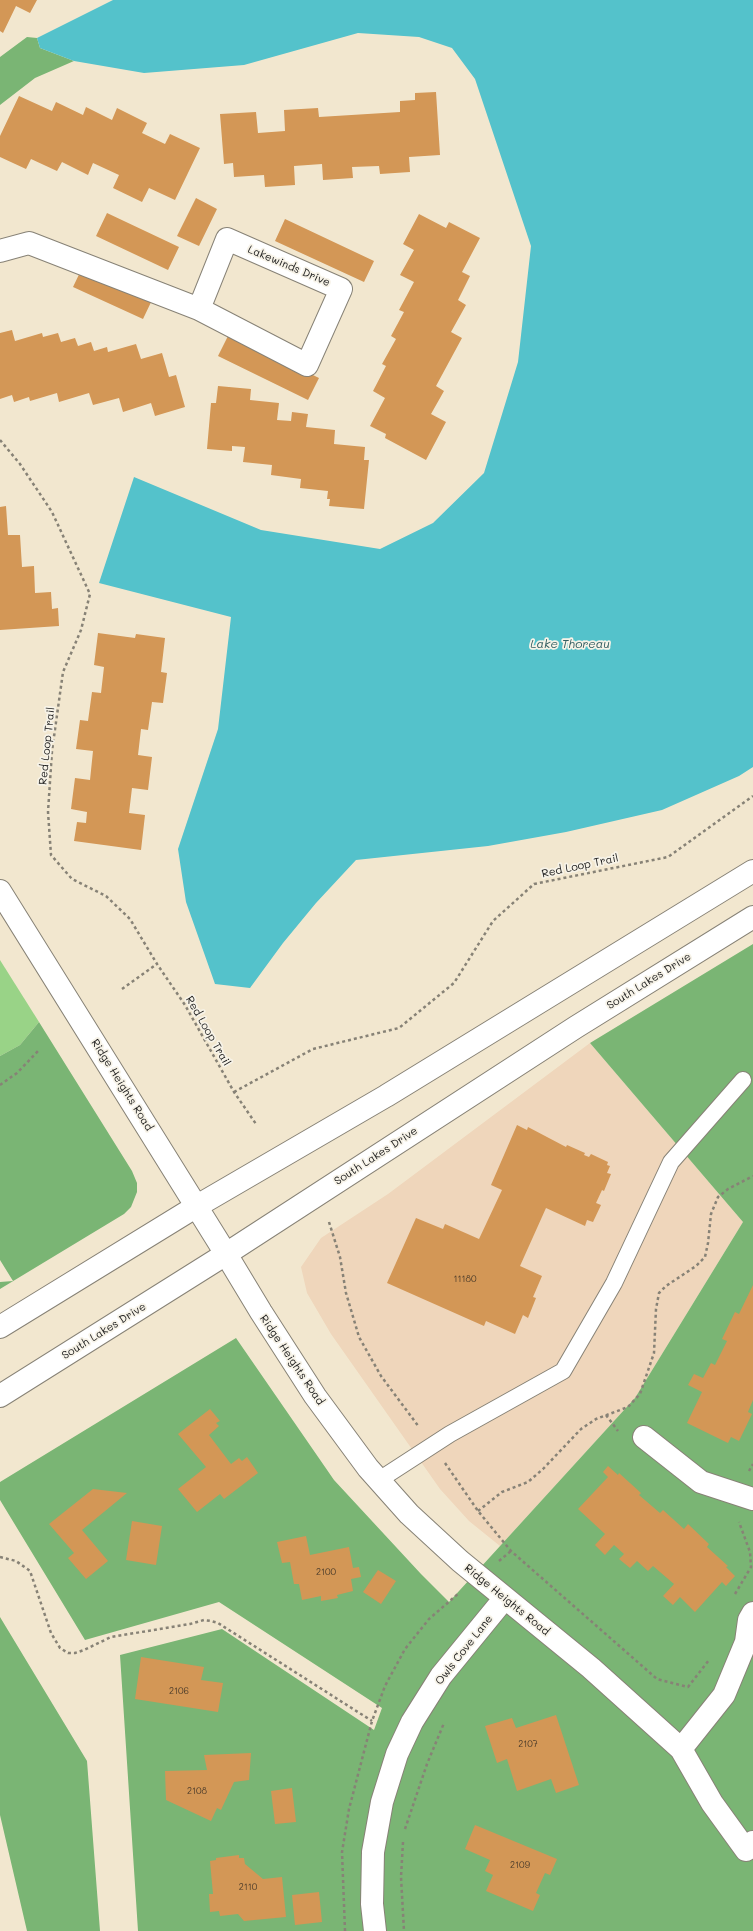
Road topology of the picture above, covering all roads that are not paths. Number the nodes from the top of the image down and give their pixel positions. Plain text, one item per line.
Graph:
1 (0, 251) edge
2 (199, 309) junction
3 (753, 871) edge
4 (0, 891) edge
5 (753, 917) edge
6 (743, 1080) dead end
7 (197, 1206) junction
8 (226, 1254) junction
9 (0, 1327) edge
10 (0, 1396) edge
11 (633, 1437) road end
12 (379, 1480) junction
13 (753, 1499) edge
14 (504, 1599) junction
15 (753, 1613) edge
16 (681, 1749) junction
17 (751, 1849) edge
18 (375, 1931) edge

1 - 2 street, Lakewinds Drive
2 - 2 street, Lakewinds Drive
3 - 7 street
4 - 7 street, Ridge Heights Road
5 - 8 street, South Lakes Drive
6 - 12 lane
7 - 8 street, Ridge Heights Road
7 - 9 street
8 - 10 street, South Lakes Drive
8 - 12 street, Ridge Heights Road
11 - 13 street
12 - 14 street, Ridge Heights Road
14 - 16 street, Ridge Heights Road
14 - 18 street, Owls Cove Lane
15 - 16 street
16 - 17 street, Ridge Heights Road

